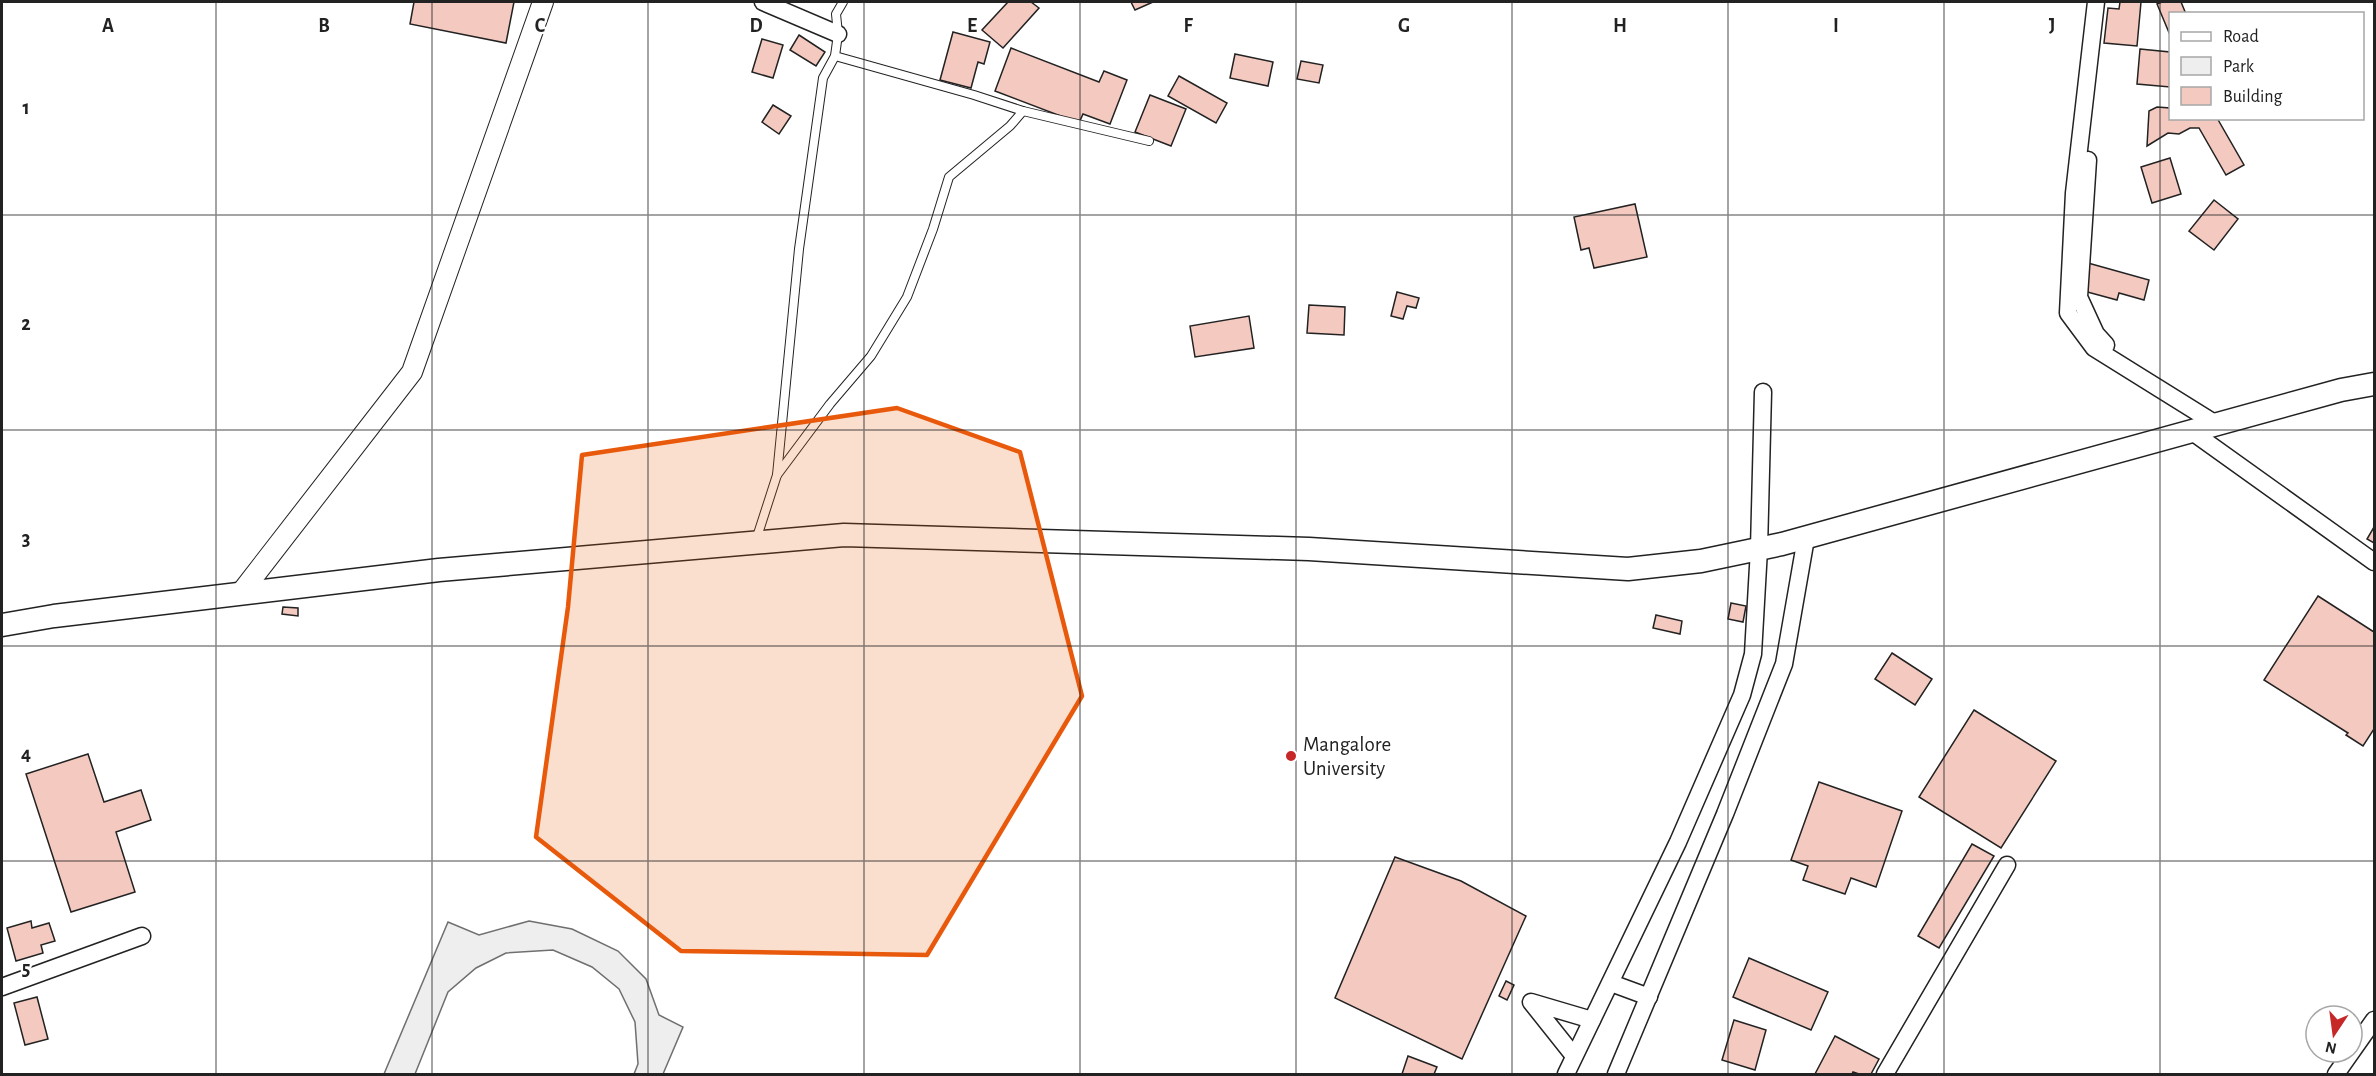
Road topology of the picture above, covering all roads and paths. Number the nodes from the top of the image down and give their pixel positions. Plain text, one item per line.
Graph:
1 (543, 2) edge
2 (763, 2) edge
3 (843, 2) edge
4 (2097, 2) edge
5 (838, 34) junction
6 (835, 56) junction
7 (1023, 111) junction
8 (1149, 141) dead end
9 (2374, 384) edge
10 (1763, 392) dead end
11 (2219, 423) junction
12 (2191, 431) junction
13 (777, 475) junction
14 (1806, 538) junction
15 (755, 543) junction
16 (1760, 549) junction
17 (2374, 562) edge
18 (240, 594) junction
19 (2, 625) edge
20 (2007, 865) dead end
21 (142, 936) dead end
22 (1611, 983) junction
23 (2, 987) edge
24 (1648, 997) junction
25 (1592, 1020) junction
26 (2374, 1020) edge
27 (1574, 1056) junction
28 (1566, 1074) edge
29 (1616, 1074) edge
30 (1885, 1074) edge
31 (2337, 1074) edge

1 - 18 street
2 - 5 street
3 - 5 lane
4 - 11 street
5 - 6 lane
6 - 7 lane
6 - 13 lane
7 - 8 lane
7 - 13 lane
9 - 11 main road
10 - 16 street
11 - 12 main road
12 - 14 main road
12 - 17 street
13 - 15 lane
14 - 16 main road
14 - 24 street
15 - 16 main road
15 - 18 main road
16 - 22 street
18 - 19 main road
20 - 30 street
21 - 23 street
22 - 24 street
22 - 25 street
24 - 29 street
25 - 27 street
25 - 27 street
26 - 31 street
27 - 28 street

